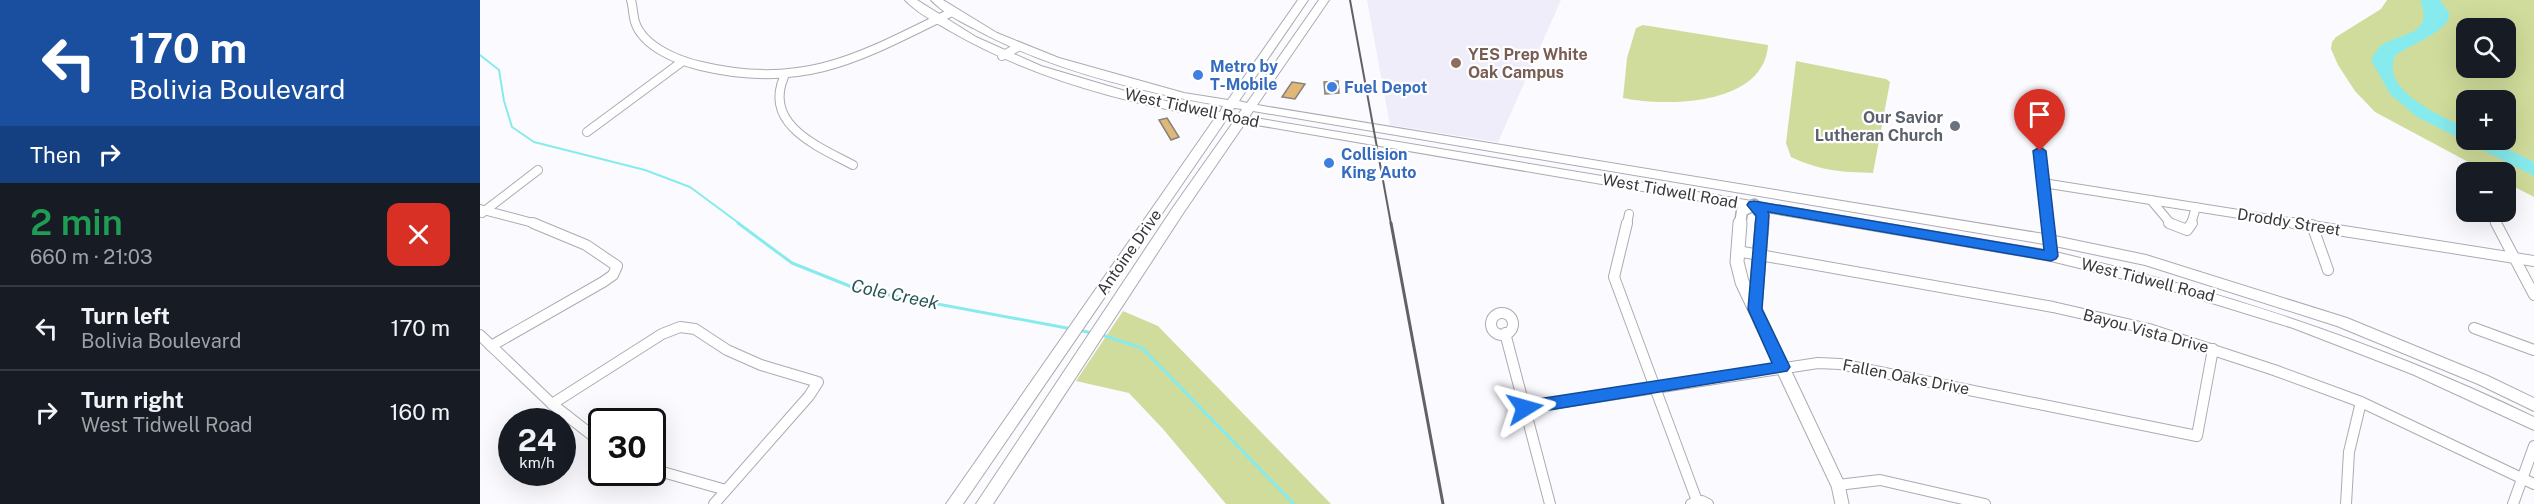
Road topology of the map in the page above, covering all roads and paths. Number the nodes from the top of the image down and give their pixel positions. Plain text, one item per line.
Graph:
1 (632, 0) edge
2 (910, 0) edge
3 (936, 0) edge
4 (1299, 0) edge
5 (1304, 0) edge
6 (1321, 3) edge
7 (952, 12) junction
8 (1293, 15) junction
9 (936, 20) junction
10 (1282, 30) junction
11 (1300, 33) junction
12 (1018, 47) junction
13 (1002, 56) junction
14 (683, 61) junction
15 (784, 77) junction
16 (1231, 104) junction
17 (1249, 108) junction
18 (1222, 117) junction
19 (1240, 120) junction
20 (1352, 124) junction
21 (587, 132) dead end
22 (1346, 137) junction
23 (2040, 151) dead end
24 (1482, 152) junction
25 (853, 165) dead end
26 (538, 170) dead end
27 (2043, 183) junction
28 (1755, 198) junction
29 (2151, 200) junction
30 (2196, 207) junction
31 (482, 211) edge
32 (1629, 214) dead end
33 (1918, 218) junction
34 (2495, 222) edge
35 (2312, 225) junction
36 (1917, 232) junction
37 (2050, 240) junction
38 (1737, 251) junction
39 (1758, 255) junction
40 (2051, 256) junction
41 (2513, 257) junction
42 (2534, 261) edge
43 (2328, 270) dead end
44 (2258, 294) junction
45 (2534, 295) edge
46 (1755, 309) junction
47 (2256, 309) junction
48 (2474, 328) dead end
49 (1505, 333) dead end
50 (480, 335) edge
51 (492, 346) junction
52 (2213, 349) junction
53 (2534, 350) edge
54 (1782, 367) junction
55 (1654, 388) junction
56 (2361, 402) junction
57 (552, 404) junction
58 (2534, 405) edge
59 (1525, 408) junction
60 (2534, 424) edge
61 (588, 432) edge
62 (2534, 446) edge
63 (666, 473) edge
64 (2522, 477) junction
65 (972, 478) junction
66 (998, 484) junction
67 (2534, 484) edge
68 (1838, 485) junction
69 (726, 490) junction
70 (1699, 503) edge
71 (714, 504) edge
72 (954, 504) edge
73 (984, 504) edge
74 (1550, 504) edge
75 (1842, 504) edge
76 (1986, 504) edge
77 (2346, 504) edge
78 (2513, 504) edge

1 - 14 street
2 - 9 main road, West Tidwell Road
3 - 7 main road, West Tidwell Road
4 - 8 street
5 - 8 main road, Antoine Drive
6 - 11 main road, Antoine Drive
7 - 9 street
7 - 12 main road, West Tidwell Road
8 - 10 main road, Antoine Drive
9 - 13 main road, West Tidwell Road
9 - 15 street
10 - 11 main road
10 - 16 main road, Antoine Drive
11 - 17 main road, Antoine Drive
12 - 13 street
12 - 16 main road, West Tidwell Road
13 - 18 main road, West Tidwell Road
14 - 15 street
14 - 21 street
15 - 25 street
16 - 17 main road, West Tidwell Road
16 - 18 main road, Antoine Drive
17 - 19 main road, Antoine Drive
17 - 20 main road, West Tidwell Road
18 - 19 main road, West Tidwell Road
18 - 65 main road, Antoine Drive
19 - 22 main road, West Tidwell Road
19 - 66 main road, Antoine Drive
20 - 22 main road
20 - 24 main road, West Tidwell Road
22 - 24 main road, West Tidwell Road
23 - 27 street
24 - 28 main road, West Tidwell Road
26 - 31 street
27 - 29 street, Droddy Street
27 - 37 street
28 - 33 main road, West Tidwell Road
28 - 36 main road, West Tidwell Road
28 - 38 street
28 - 39 street
29 - 30 street, Droddy Street
29 - 30 street
30 - 35 street, Droddy Street
31 - 51 street
32 - 55 street
33 - 36 main road
33 - 37 main road, West Tidwell Road
34 - 41 street
35 - 41 street, Droddy Street
35 - 43 street
36 - 40 main road, West Tidwell Road
37 - 40 street
37 - 44 main road, West Tidwell Road
38 - 39 street, Bayou Vista Drive
38 - 46 street
39 - 46 street
39 - 52 street, Bayou Vista Drive
40 - 47 main road, West Tidwell Road
41 - 42 street, Droddy Street
41 - 45 street
44 - 47 main road
44 - 58 main road, West Tidwell Road
46 - 54 street
47 - 60 main road, West Tidwell Road
48 - 53 street
49 - 59 street
50 - 51 street
51 - 57 street
52 - 54 street, Fallen Oaks Drive
52 - 56 street, Bayou Vista Drive
54 - 55 street, Fallen Oaks Drive
54 - 68 street
55 - 59 street, Fallen Oaks Drive
55 - 70 street
56 - 64 street, Bayou Vista Drive
56 - 77 street
57 - 61 street
57 - 69 street
59 - 74 street
62 - 64 street
63 - 69 street
64 - 67 street, Bayou Vista Drive
64 - 78 street
65 - 66 main road
65 - 72 main road, Antoine Drive
66 - 73 main road, Antoine Drive
68 - 75 street
68 - 76 street
69 - 71 street

